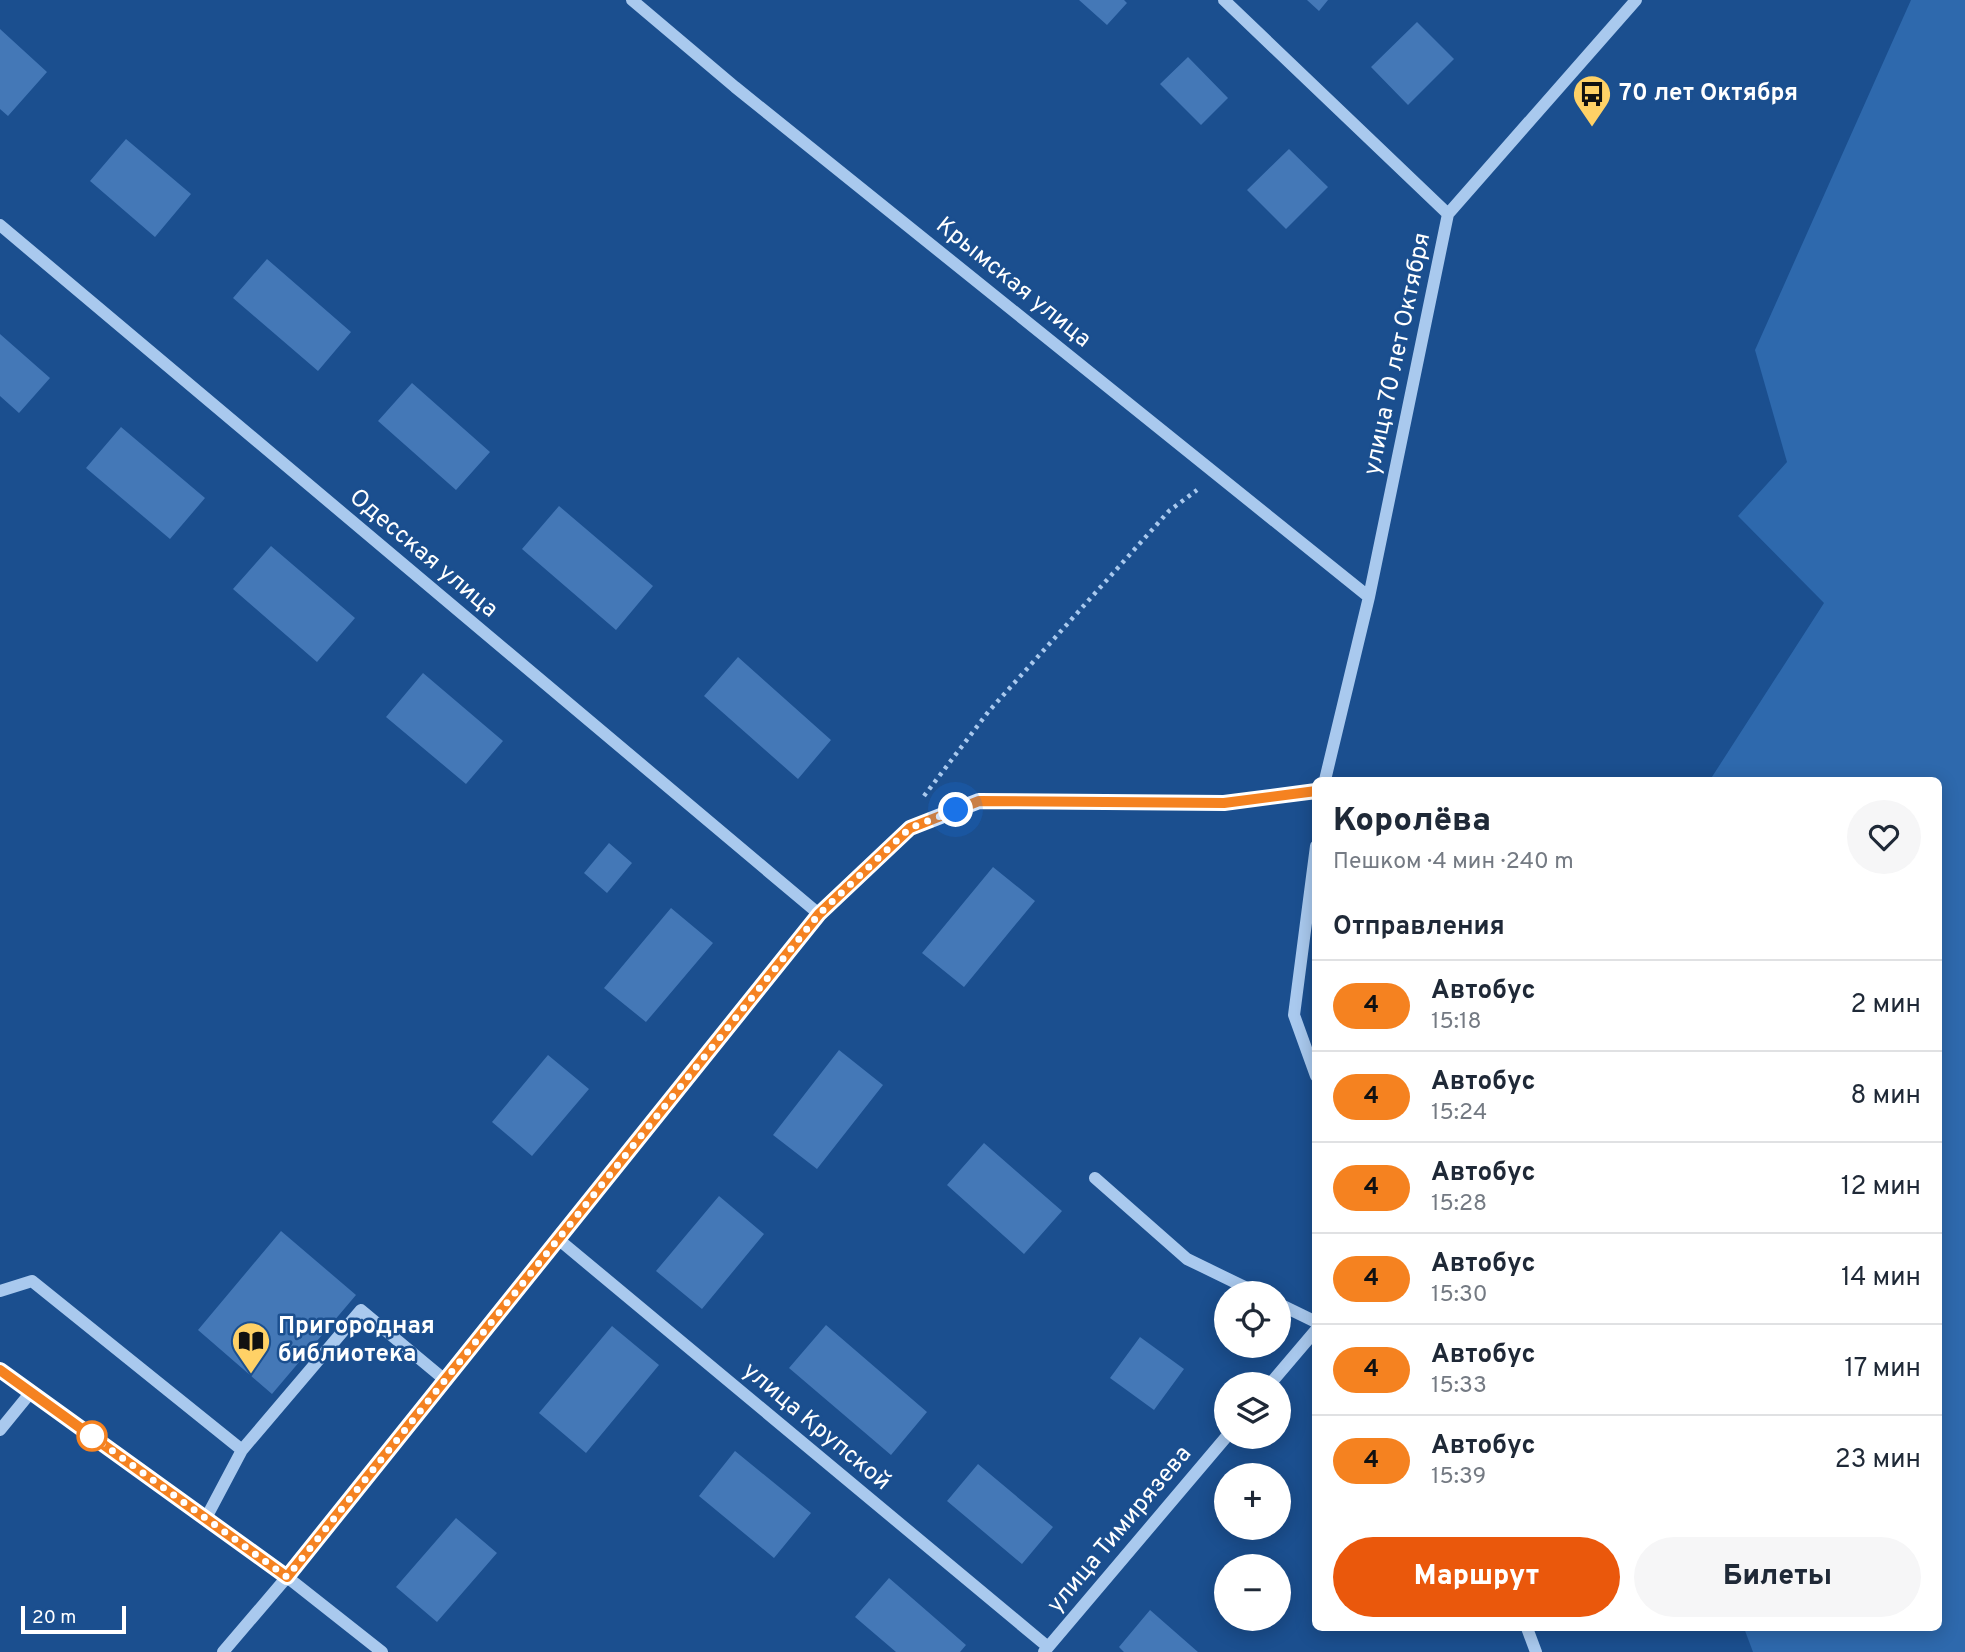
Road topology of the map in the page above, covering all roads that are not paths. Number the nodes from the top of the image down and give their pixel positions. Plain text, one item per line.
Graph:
1 (632, 0) edge
2 (1224, 0) edge
3 (1636, 0) edge
4 (1448, 214) junction
5 (0, 225) edge
6 (1369, 597) junction
7 (1326, 777) edge
8 (1312, 792) edge
9 (1312, 877) edge
10 (819, 914) junction
11 (1312, 1065) edge
12 (1095, 1178) dead end
13 (558, 1239) junction
14 (1232, 1281) edge
15 (0, 1291) edge
16 (1291, 1310) edge
17 (1312, 1320) edge
18 (1312, 1335) edge
19 (0, 1370) edge
20 (1280, 1372) edge
21 (445, 1380) junction
22 (31, 1392) junction
23 (0, 1430) edge
24 (1216, 1449) edge
25 (242, 1450) junction
26 (206, 1518) junction
27 (287, 1577) junction
28 (1528, 1631) edge
29 (1046, 1650) edge
30 (223, 1652) edge
31 (382, 1652) edge
32 (1536, 1652) edge

1 - 6 street, Крымская улица
2 - 4 street
3 - 4 street, улица 70 лет Октября
4 - 6 street, улица 70 лет Октября
5 - 10 street, Одесская улица
6 - 7 street, улица 70 лет Октября
8 - 10 street
9 - 11 street
10 - 13 street
12 - 14 street
13 - 21 street
13 - 29 street, улица Крупской
15 - 25 street
16 - 17 street
18 - 20 street
19 - 22 street
21 - 25 street
21 - 27 street
22 - 23 street
22 - 26 street
24 - 29 street, улица Тимирязева
25 - 26 street
26 - 27 street
27 - 30 street
27 - 31 street
28 - 32 street

